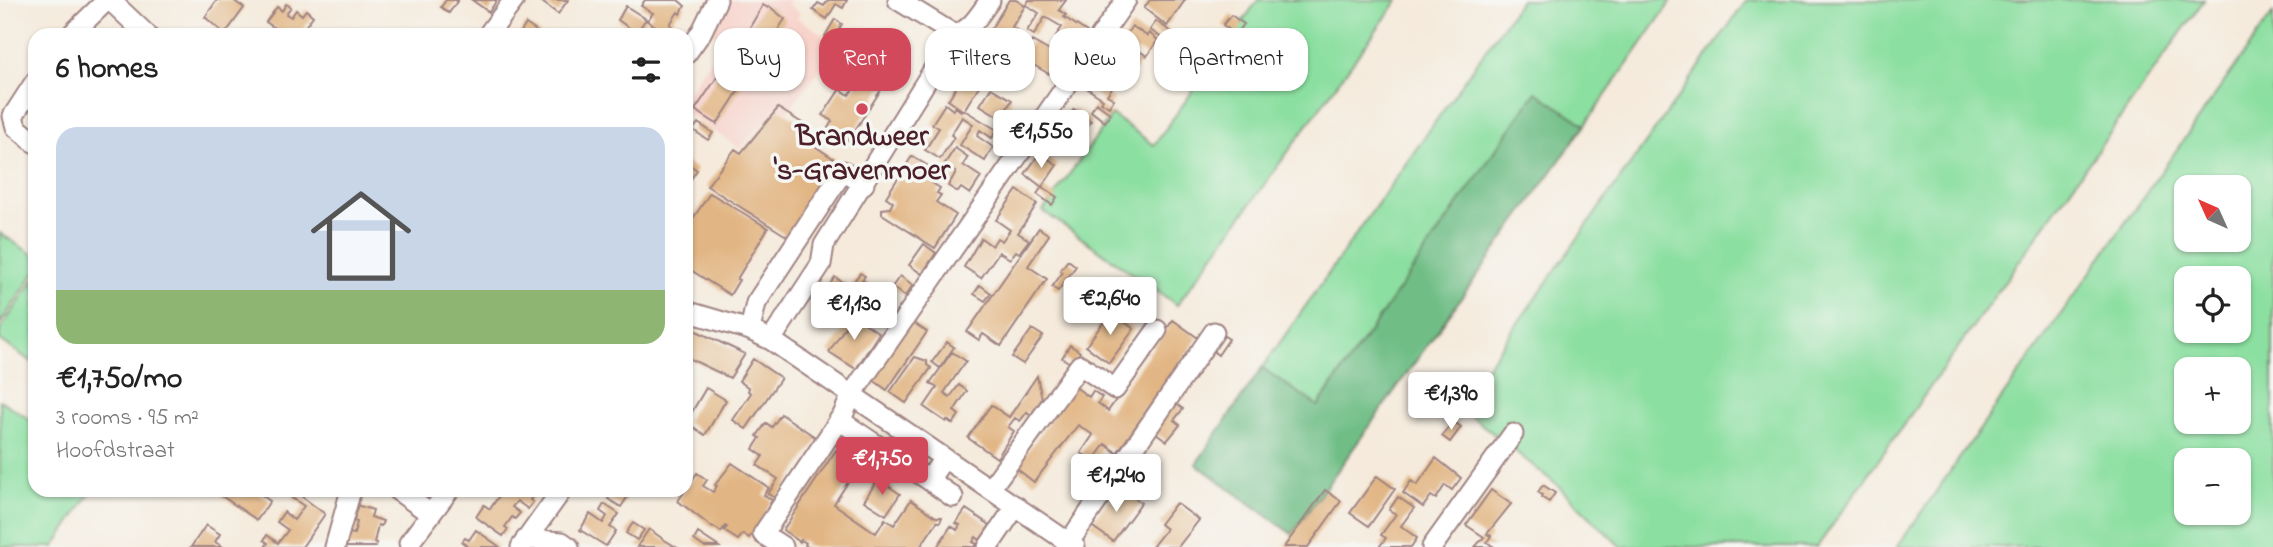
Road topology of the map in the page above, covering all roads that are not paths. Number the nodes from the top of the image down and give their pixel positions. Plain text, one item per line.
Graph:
1 (109, 0) edge
2 (513, 0) edge
3 (717, 0) edge
4 (898, 0) edge
5 (990, 0) edge
6 (1126, 0) edge
7 (79, 28) edge
8 (139, 28) edge
9 (494, 28) edge
10 (942, 28) edge
11 (969, 28) edge
12 (693, 44) edge
13 (925, 85) edge
14 (28, 93) edge
15 (28, 137) edge
16 (864, 184) junction
17 (693, 314) edge
18 (750, 330) junction
19 (1157, 330) dead end
20 (1214, 332) dead end
21 (771, 340) junction
22 (852, 394) junction
23 (839, 420) junction
24 (1513, 434) dead end
25 (944, 458) junction
26 (929, 481) junction
27 (990, 489) junction
28 (349, 497) edge
29 (407, 497) edge
30 (444, 497) edge
31 (558, 497) edge
32 (953, 497) dead end
33 (1016, 506) junction
34 (550, 509) junction
35 (431, 514) junction
36 (409, 543) dead end
37 (524, 543) edge
38 (566, 545) edge
39 (1072, 545) edge
40 (335, 547) edge
41 (783, 547) edge
42 (988, 547) edge
43 (1432, 547) edge

1 - 7 street
1 - 8 street
2 - 9 street
3 - 12 street
4 - 10 street
5 - 11 street
6 - 22 street
13 - 16 street
14 - 15 street
16 - 18 street
16 - 21 street
17 - 18 street
18 - 21 street
19 - 27 street
20 - 39 street
21 - 22 street
22 - 23 street
22 - 25 street
23 - 26 street
23 - 41 street
24 - 43 street
25 - 26 street
25 - 27 street
26 - 32 street
27 - 33 street
28 - 40 street
29 - 35 street
30 - 35 street
31 - 34 street
33 - 39 street
33 - 42 street
34 - 37 street
34 - 38 street
35 - 36 street
37 - 38 street

